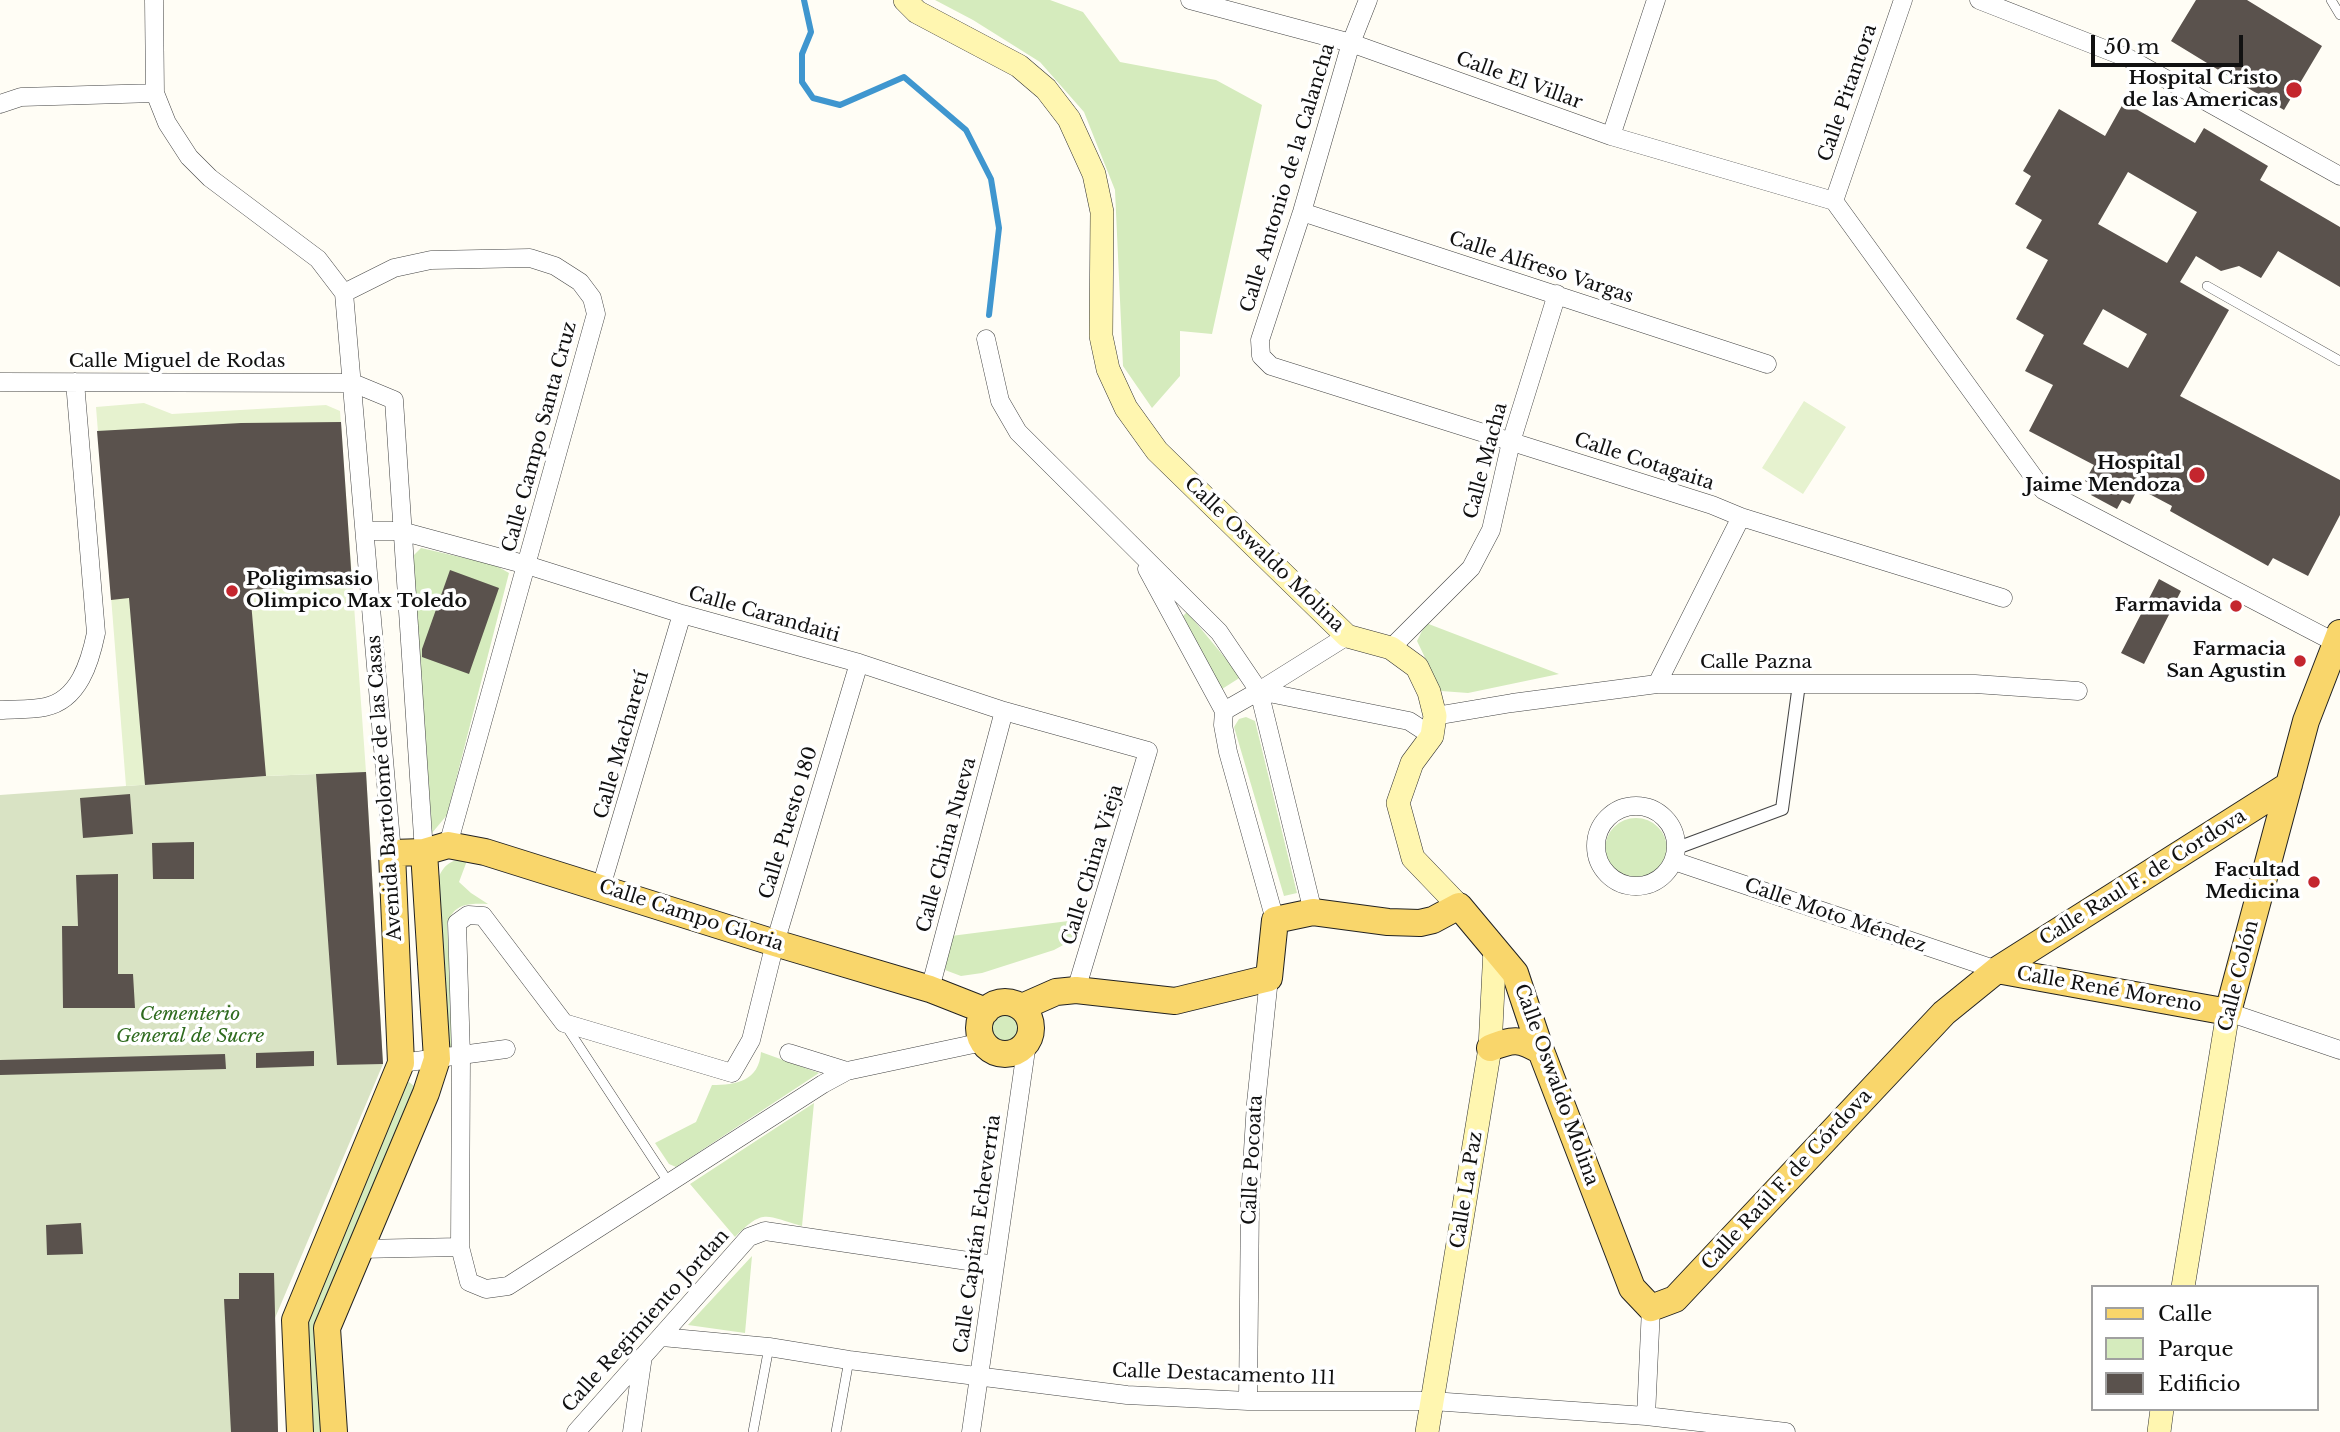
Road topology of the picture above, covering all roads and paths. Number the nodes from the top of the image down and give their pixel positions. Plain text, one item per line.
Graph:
1 (154, 0) edge
2 (905, 0) edge
3 (1190, 0) edge
4 (1368, 0) edge
5 (1656, 0) edge
6 (1903, 0) edge
7 (1979, 0) edge
8 (2331, 0) edge
9 (2340, 15) edge
10 (1352, 43) junction
11 (155, 93) junction
12 (0, 104) edge
13 (1611, 136) junction
14 (2340, 176) edge
15 (1834, 201) junction
16 (1302, 212) junction
17 (2207, 286) dead end
18 (344, 293) junction
19 (1557, 294) junction
20 (986, 339) dead end
21 (2340, 361) edge
22 (1767, 364) dead end
23 (1271, 366) joint
24 (0, 382) edge
25 (75, 382) junction
26 (353, 383) junction
27 (1511, 442) junction
28 (1741, 517) junction
29 (366, 531) junction
30 (401, 531) junction
31 (1137, 551) junction
32 (527, 565) junction
33 (2003, 598) dead end
34 (682, 614) junction
35 (1347, 636) junction
36 (2339, 641) edge
37 (1391, 648) junction
38 (859, 663) junction
39 (1657, 684) junction
40 (1799, 684) junction
41 (1259, 691) junction
42 (2078, 691) dead end
43 (0, 710) edge
44 (1224, 710) junction
45 (1004, 711) junction
46 (1434, 726) junction
47 (1148, 751) joint
48 (2289, 785) junction
49 (436, 848) junction
50 (392, 853) junction
51 (1675, 854) junction
52 (601, 887) junction
53 (1459, 906) junction
54 (1313, 912) junction
55 (1275, 920) junction
56 (775, 943) junction
57 (1496, 948) junction
58 (1997, 970) junction
59 (1269, 978) junction
60 (930, 989) junction
61 (1076, 990) junction
62 (1022, 1007) junction
63 (986, 1011) junction
64 (2228, 1012) junction
65 (564, 1023) junction
66 (983, 1042) junction
67 (1027, 1042) junction
68 (1490, 1048) junction
69 (506, 1049) dead end
70 (2340, 1050) edge
71 (1541, 1051) junction
72 (789, 1053) dead end
73 (449, 1057) junction
74 (401, 1063) junction
75 (848, 1071) junction
76 (669, 1183) junction
77 (460, 1247) junction
78 (359, 1249) junction
79 (995, 1265) junction
80 (2183, 1285) edge
81 (1651, 1308) junction
82 (662, 1337) junction
83 (769, 1347) junction
84 (643, 1356) junction
85 (849, 1360) junction
86 (979, 1375) junction
87 (1248, 1401) junction
88 (1432, 1401) junction
89 (2162, 1411) edge
90 (1646, 1416) junction
91 (300, 1432) edge
92 (334, 1432) edge
93 (576, 1432) edge
94 (632, 1432) edge
95 (754, 1432) edge
96 (836, 1432) edge
97 (971, 1432) edge
98 (1427, 1432) edge
99 (1786, 1432) edge
100 (2159, 1432) edge

1 - 11 street
2 - 35 main road, Calle Oswaldo Molina
3 - 10 street, Calle El Villar
4 - 10 street, Calle Antonio de la Calancha
5 - 13 street
6 - 15 street, Calle Pitantora
7 - 14 street
8 - 9 lane
10 - 13 street, Calle El Villar
10 - 16 street, Calle Antonio de la Calancha
11 - 12 street
11 - 18 street
13 - 15 street, Calle El Villar
15 - 36 street
16 - 19 street, Calle Alfreso Vargas
16 - 23 street, Calle Antonio de la Calancha
17 - 21 lane
18 - 26 street
18 - 32 street, Calle Campo Santa Cruz
19 - 22 street, Calle Alfreso Vargas
19 - 27 street, Calle Macha
20 - 31 street
23 - 27 street, Calle Cotagaita
24 - 25 street, Calle Miguel de Rodas
25 - 26 street, Calle Miguel de Rodas
25 - 43 street
26 - 29 street, Avenida Bartolomé de las Casas
26 - 30 street, Avenida Bartolomé de las Casas
27 - 28 street, Calle Cotagaita
27 - 37 street, Calle Macha
28 - 33 street, Calle Cotagaita
28 - 39 street
29 - 30 street, Calle Carandaiti
29 - 50 street, Avenida Bartolomé de las Casas
30 - 32 street, Calle Carandaiti
30 - 49 street, Avenida Bartolomé de las Casas
31 - 41 street
31 - 44 street
32 - 34 street, Calle Carandaiti
32 - 49 street, Calle Campo Santa Cruz
34 - 38 street, Calle Carandaiti
34 - 52 street, Calle Macharetí
35 - 37 main road, Calle Oswaldo Molina
35 - 41 street
36 - 48 main road, Calle Colón
37 - 46 main road, Calle Oswaldo Molina
38 - 45 street, Calle Carandaiti
38 - 56 street, Calle Puesto 180
39 - 40 street, Calle Pazna
39 - 46 street, Calle Pazna
40 - 42 street, Calle Pazna
40 - 51 street
41 - 44 street
41 - 46 street
41 - 54 street
44 - 55 street
45 - 47 street, Calle Carandaiti
45 - 60 street, Calle China Nueva
46 - 53 main road, Calle Oswaldo Molina
47 - 61 street, Calle China Vieja
48 - 58 main road, Calle Raul F. de Cordova
48 - 64 main road, Calle Colón
49 - 50 main road, Calle Campo Gloria
49 - 52 main road, Calle Campo Gloria
49 - 73 main road, Avenida Bartolomé de las Casas
50 - 74 main road, Avenida Bartolomé de las Casas
51 - 51 street
51 - 58 street, Calle Moto Méndez
52 - 56 main road, Calle Campo Gloria
53 - 54 main road
53 - 57 main road, Calle Oswaldo Molina
54 - 55 main road
55 - 59 main road, Calle Pocoata
56 - 60 main road, Calle Campo Gloria
56 - 65 street, Calle Puesto 180
57 - 68 main road, Calle La Paz
57 - 71 main road, Calle Oswaldo Molina
58 - 64 main road, Calle René Moreno
58 - 81 main road, Calle Raúl F. de Córdova
59 - 61 main road
59 - 87 street, Calle Pocoata
60 - 63 main road, Calle Campo Gloria
61 - 62 main road
62 - 63 main road
62 - 67 main road
63 - 66 main road
64 - 70 street, Calle René Moreno
64 - 80 main road, Calle Colón
65 - 73 street
65 - 76 lane
66 - 67 main road
66 - 75 street
67 - 79 street, Calle Capitán Echeverria
68 - 71 main road
68 - 88 main road, Calle La Paz
69 - 73 street
71 - 81 main road, Calle Oswaldo Molina
72 - 75 street
73 - 74 street
73 - 77 street
73 - 78 main road, Avenida Bartolomé de las Casas
74 - 91 main road, Avenida Bartolomé de las Casas
75 - 76 street
76 - 77 street
77 - 78 street
78 - 92 main road, Avenida Bartolomé de las Casas
79 - 82 street, Calle Regimiento Jordan
79 - 86 street, Calle Capitán Echeverria
81 - 90 street
82 - 83 street, Calle Destacamento 111
82 - 84 street, Calle Regimiento Jordan
83 - 85 street, Calle Destacamento 111
83 - 95 lane
84 - 93 street, Calle Regimiento Jordan
84 - 94 street
85 - 86 street, Calle Destacamento 111
85 - 96 lane
86 - 87 street, Calle Destacamento 111
86 - 97 street, Calle Capitán Echeverria
87 - 88 street, Calle Destacamento 111
88 - 90 street, Calle Destacamento 111
88 - 98 main road, Calle La Paz
89 - 100 main road
90 - 99 street, Calle Destacamento 111

